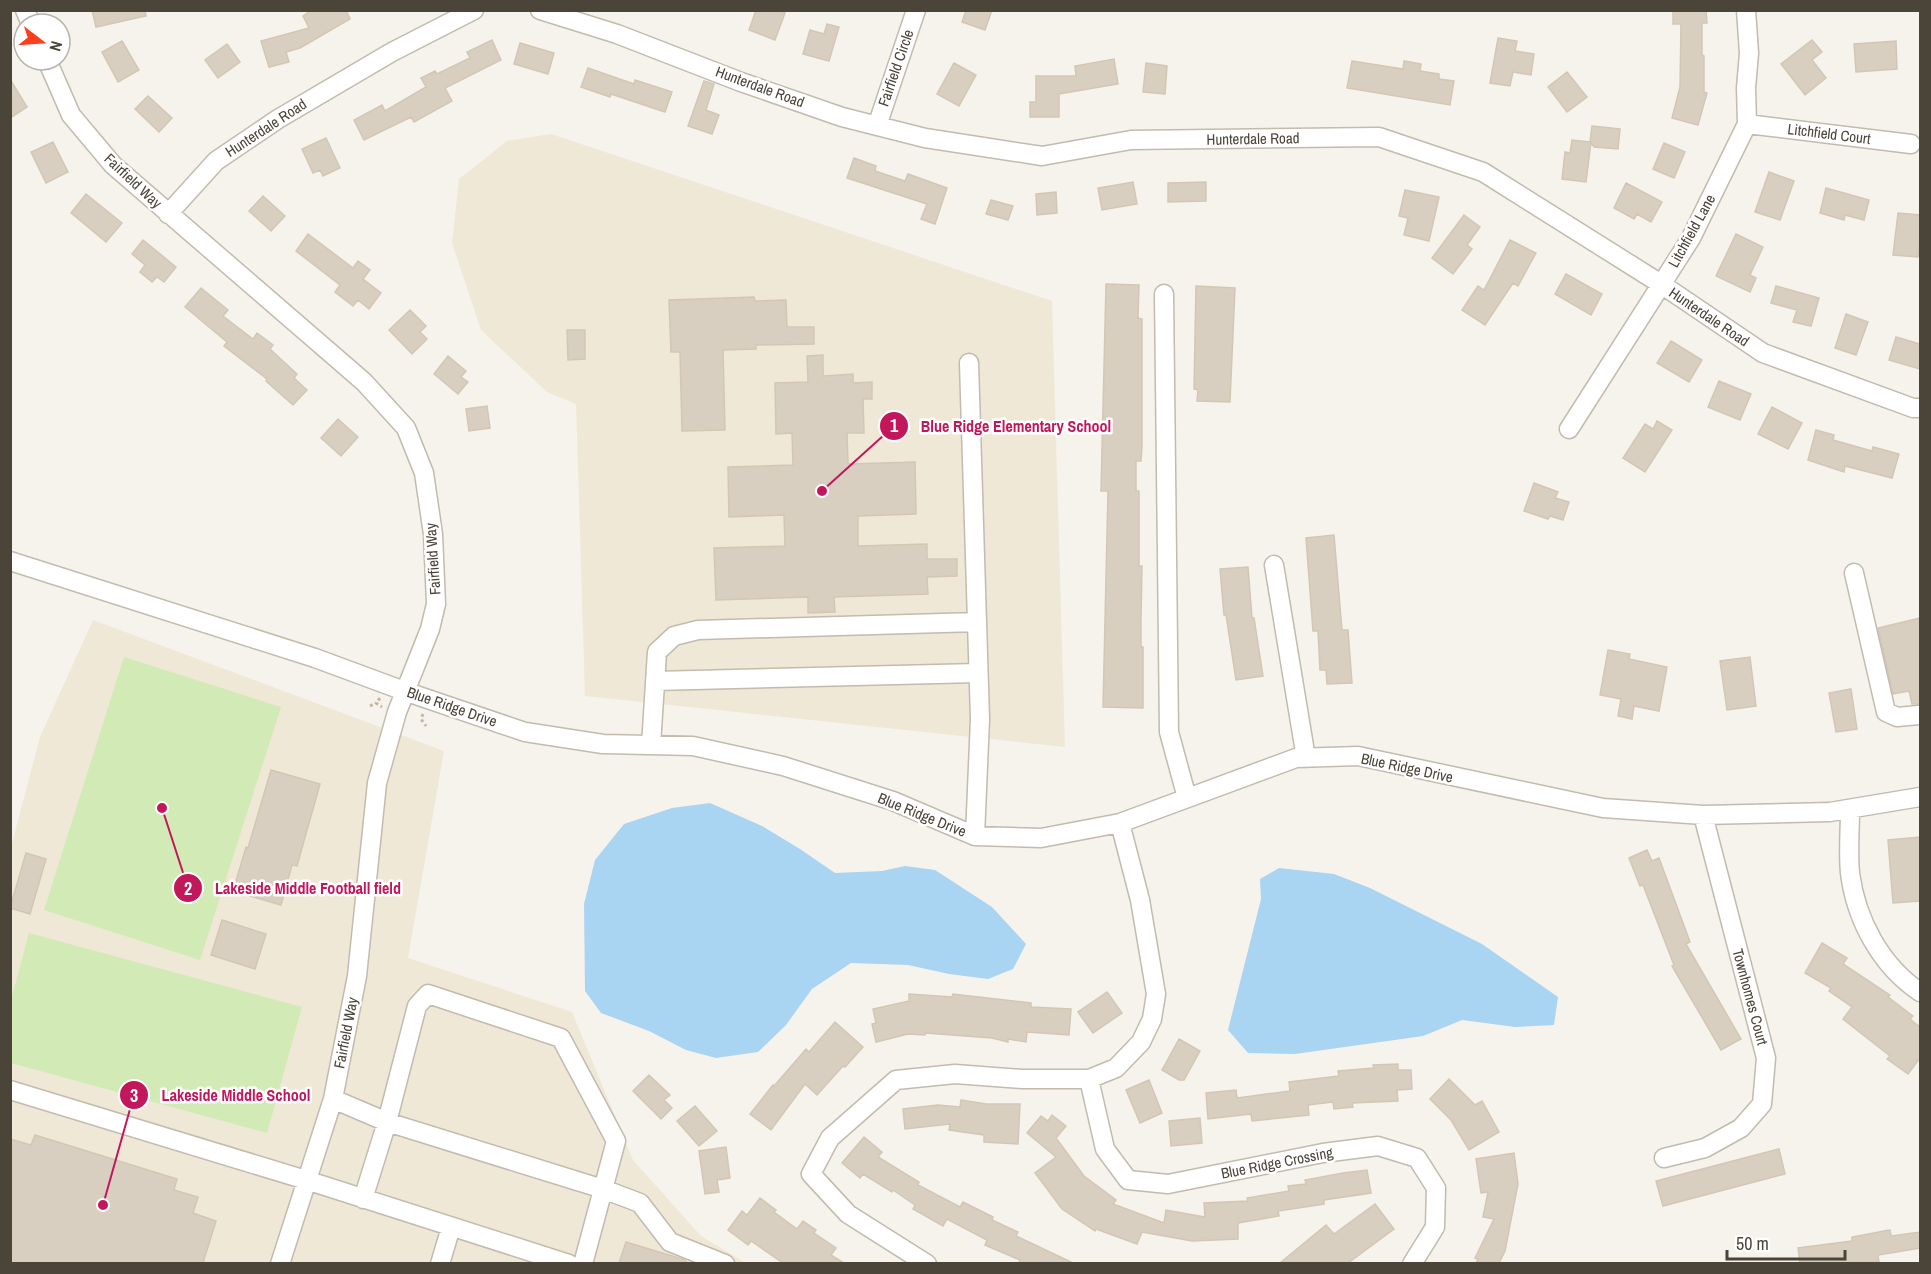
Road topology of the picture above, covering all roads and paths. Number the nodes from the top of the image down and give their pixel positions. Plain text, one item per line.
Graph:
1 (474, 10) edge
2 (540, 10) edge
3 (916, 10) edge
4 (1746, 10) edge
5 (52, 72) edge
6 (1747, 124) junction
7 (877, 126) junction
8 (1911, 144) dead end
9 (168, 214) junction
10 (1661, 284) junction
11 (1164, 294) dead end
12 (969, 363) dead end
13 (1920, 408) edge
14 (1569, 429) dead end
15 (10, 561) edge
16 (1274, 565) dead end
17 (1854, 573) dead end
18 (977, 622) junction
19 (978, 673) junction
20 (655, 681) junction
21 (407, 692) junction
22 (381, 696) dead end
23 (376, 703) junction
24 (370, 706) dead end
25 (382, 707) dead end
26 (424, 712) dead end
27 (414, 717) dead end
28 (1920, 717) edge
29 (421, 719) junction
30 (426, 726) dead end
31 (651, 745) junction
32 (1306, 758) junction
33 (1920, 797) edge
34 (1187, 798) junction
35 (1850, 809) junction
36 (1702, 814) junction
37 (1120, 824) junction
38 (975, 836) junction
39 (1920, 992) edge
40 (1089, 1079) junction
41 (10, 1090) edge
42 (333, 1099) junction
43 (387, 1122) junction
44 (1664, 1158) dead end
45 (306, 1180) junction
46 (603, 1189) junction
47 (363, 1199) junction
48 (451, 1227) junction
49 (699, 1258) edge
50 (280, 1263) edge
51 (440, 1263) edge
52 (568, 1263) edge
53 (583, 1263) edge
54 (725, 1263) edge
55 (927, 1263) edge
56 (1412, 1263) edge

1 - 9 street, Hunterdale Road
2 - 7 street, Hunterdale Road
3 - 7 street, Fairfield Circle
4 - 6 street, Litchfield Lane
5 - 9 street, Fairfield Way
6 - 8 street, Litchfield Court
6 - 10 street, Litchfield Lane
7 - 10 street, Hunterdale Road
9 - 21 street, Fairfield Way
10 - 13 street, Hunterdale Road
10 - 14 street, Litchfield Lane
11 - 34 street
12 - 18 street
15 - 21 street, Blue Ridge Drive
16 - 32 street
17 - 28 street
18 - 19 street
18 - 20 street
19 - 20 street
19 - 38 street
20 - 31 street
21 - 31 street, Blue Ridge Drive
21 - 42 street, Fairfield Way
22 - 23 path
23 - 24 path
23 - 25 path
26 - 29 path
27 - 29 path
29 - 30 path
31 - 38 street, Blue Ridge Drive
32 - 34 street, Blue Ridge Drive
32 - 36 street, Blue Ridge Drive
33 - 35 street, Blue Ridge Drive
34 - 37 street, Blue Ridge Drive
35 - 36 street, Blue Ridge Drive
35 - 39 street
36 - 44 street, Townhomes Court
37 - 38 street, Blue Ridge Drive
37 - 40 street
40 - 55 street
40 - 56 street, Blue Ridge Crossing
41 - 45 street
42 - 43 street
42 - 45 street, Fairfield Way
43 - 46 street
43 - 46 street
43 - 47 street
45 - 47 street
45 - 50 street, Fairfield Way
46 - 49 street
46 - 53 street
47 - 48 street
48 - 51 street
48 - 52 street
49 - 54 street

